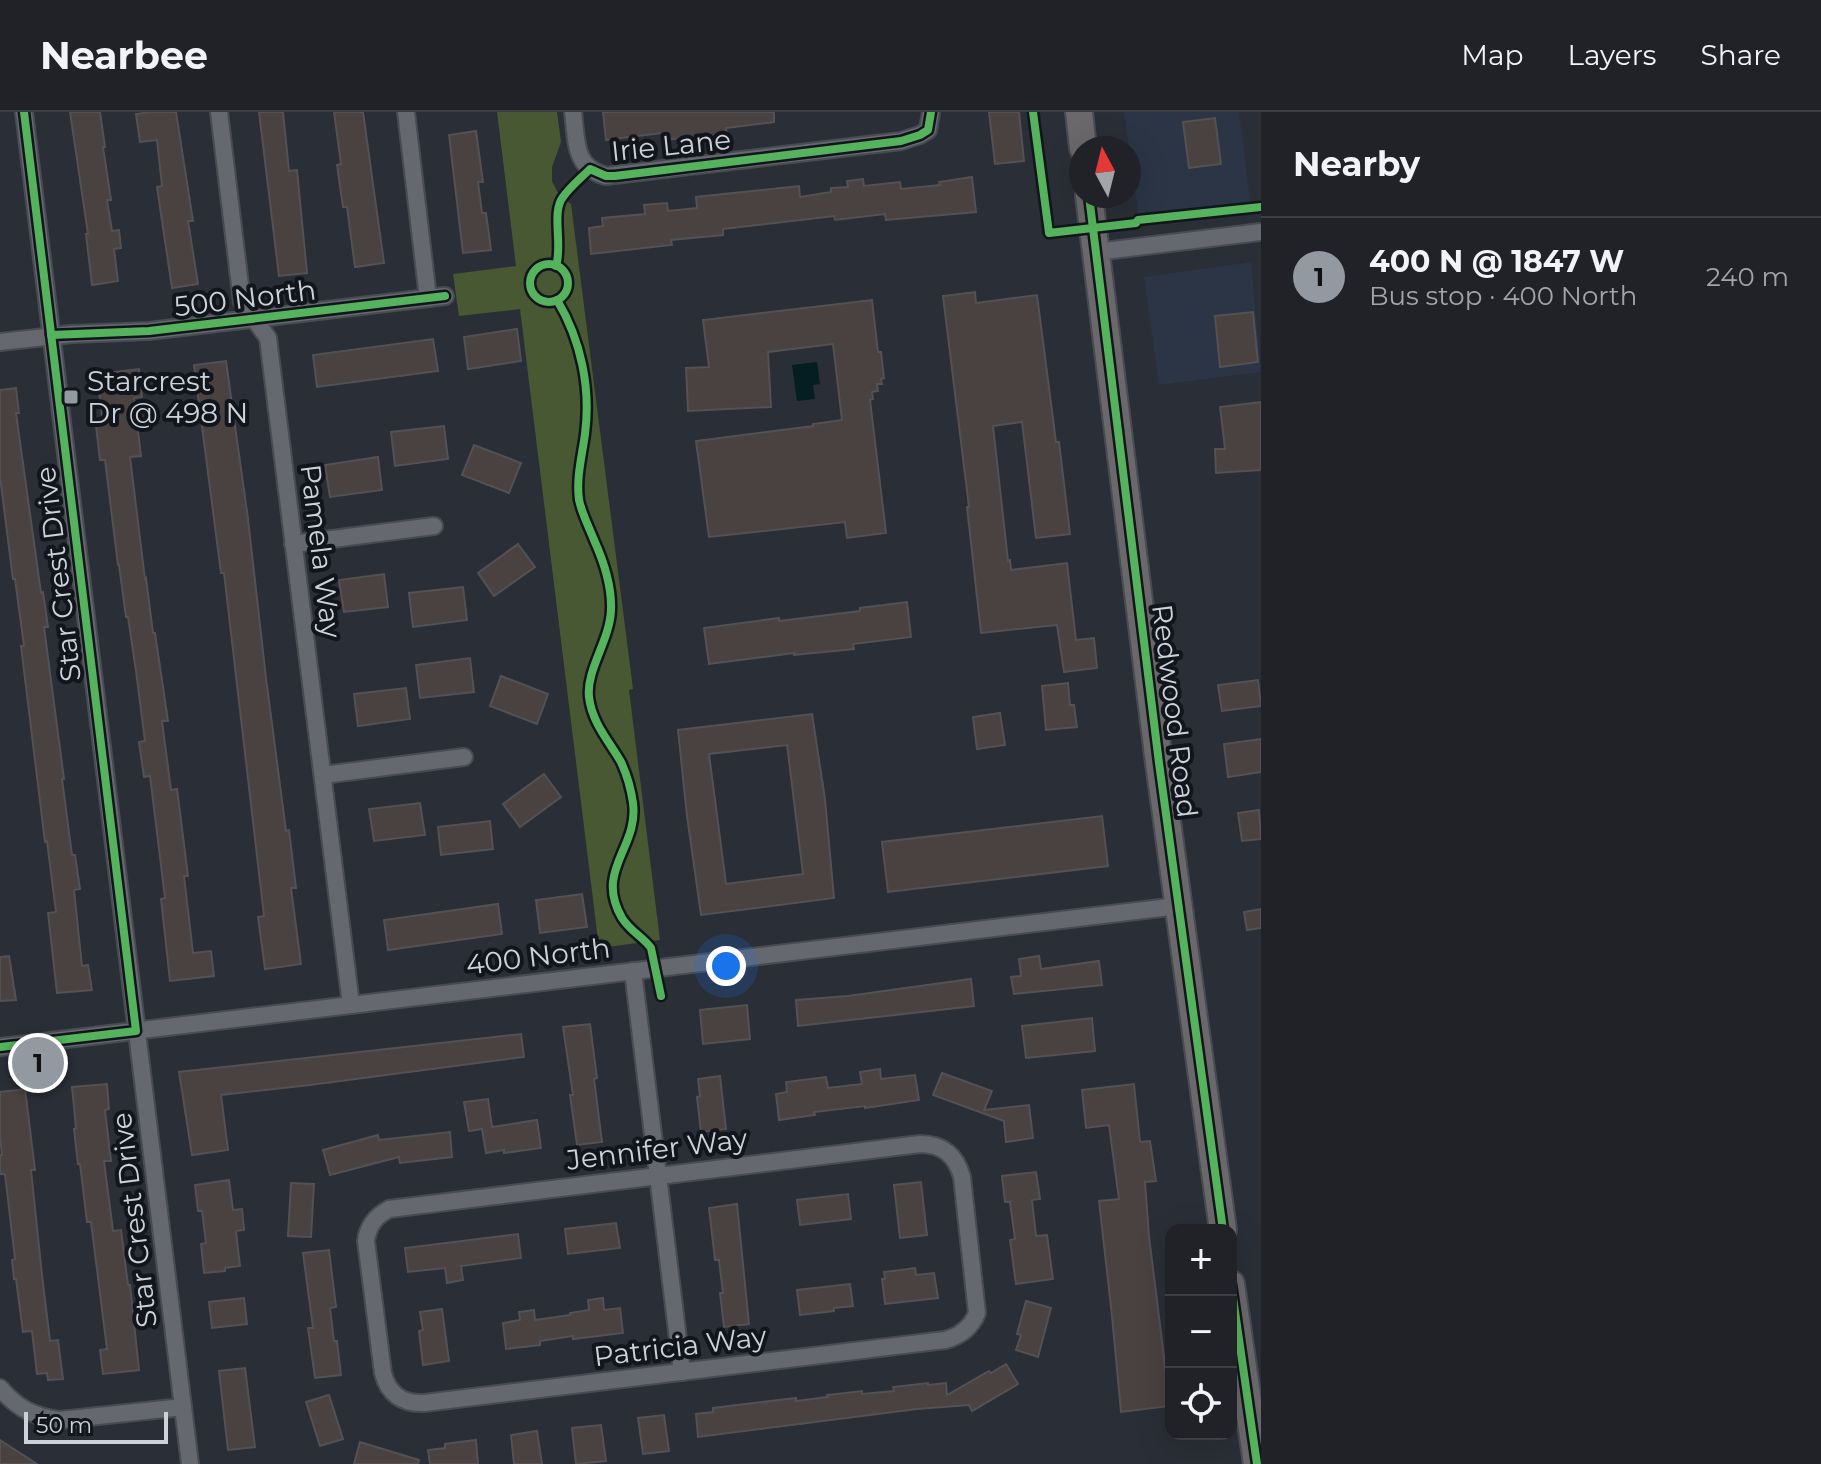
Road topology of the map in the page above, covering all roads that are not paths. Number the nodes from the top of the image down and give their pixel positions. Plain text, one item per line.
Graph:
1 (24, 112) edge
2 (219, 112) edge
3 (406, 112) edge
4 (573, 112) edge
5 (931, 112) edge
6 (1079, 112) edge
7 (1082, 136) edge
8 (1090, 208) edge
9 (1261, 232) edge
10 (1096, 252) junction
11 (253, 319) junction
12 (51, 335) junction
13 (0, 342) edge
14 (434, 526) dead end
15 (293, 544) junction
16 (464, 757) dead end
17 (323, 775) junction
18 (1178, 906) junction
19 (633, 971) junction
20 (351, 1005) junction
21 (136, 1031) junction
22 (0, 1047) edge
23 (658, 1176) junction
24 (1222, 1224) edge
25 (1233, 1296) edge
26 (970, 1327) joint
27 (682, 1372) junction
28 (0, 1388) edge
29 (395, 1395) joint
30 (183, 1407) junction
31 (190, 1464) edge
32 (1257, 1464) edge

1 - 12 street, Star Crest Drive
2 - 11 street, Pamela Way
3 - 11 street, 500 North
4 - 5 street, Irie Lane
6 - 7 main road
8 - 10 main road, Redwood Road
9 - 10 street
10 - 18 main road, Redwood Road
11 - 12 street, 500 North
11 - 15 street, Pamela Way
12 - 13 street, 500 North
12 - 21 street, Star Crest Drive
14 - 15 street
15 - 17 street, Pamela Way
16 - 17 street
17 - 20 street, Pamela Way
18 - 19 street, 400 North
18 - 24 main road, Redwood Road
19 - 20 street, 400 North
19 - 23 street
20 - 21 street, 400 North
21 - 22 street, 400 North
21 - 30 street, Star Crest Drive
23 - 26 street, Jennifer Way
23 - 27 street
23 - 29 street, Jennifer Way
25 - 32 main road
26 - 27 street, Patricia Way
27 - 29 street, Patricia Way
28 - 30 street
30 - 31 street, Star Crest Drive

